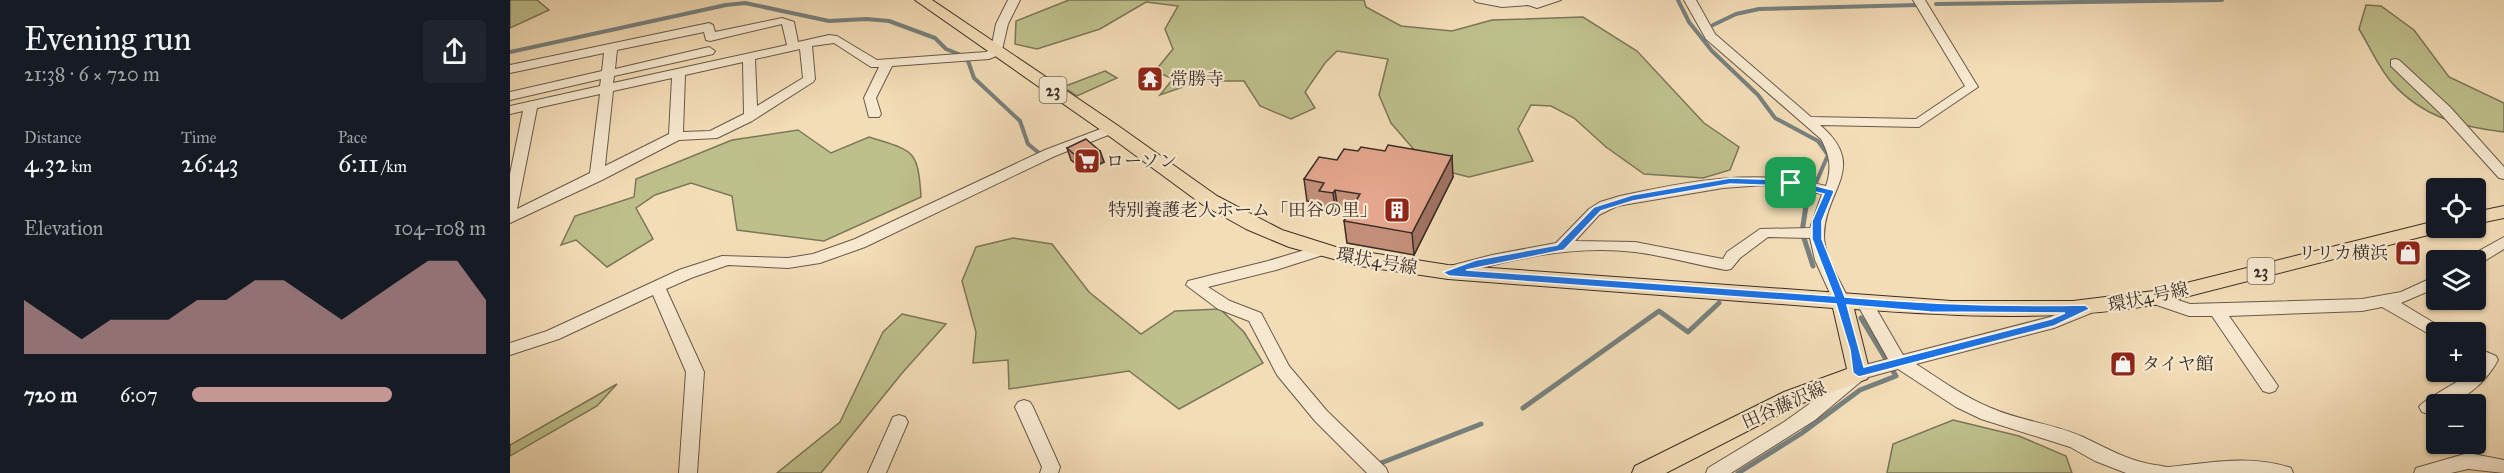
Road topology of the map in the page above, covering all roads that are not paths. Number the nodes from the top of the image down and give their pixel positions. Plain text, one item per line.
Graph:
1 (922, 0) edge
2 (1014, 0) edge
3 (1480, 0) edge
4 (1555, 0) edge
5 (1918, 0) edge
6 (1693, 1) edge
7 (710, 37) junction
8 (800, 44) junction
9 (612, 47) junction
10 (709, 51) junction
11 (997, 51) junction
12 (749, 56) junction
13 (887, 63) junction
14 (2395, 63) dead end
15 (708, 65) junction
16 (510, 69) edge
17 (679, 72) junction
18 (609, 74) junction
19 (606, 88) junction
20 (510, 96) edge
21 (531, 106) junction
22 (510, 110) edge
23 (874, 114) dead end
24 (751, 115) junction
25 (1807, 121) junction
26 (1111, 129) junction
27 (676, 136) junction
28 (2504, 175) edge
29 (597, 177) junction
30 (1819, 189) junction
31 (510, 208) edge
32 (2504, 212) edge
33 (2486, 216) edge
34 (510, 218) edge
35 (2426, 230) edge
36 (1806, 233) junction
37 (2504, 242) edge
38 (1560, 248) junction
39 (1318, 251) junction
40 (2486, 253) edge
41 (1449, 272) junction
42 (2426, 286) edge
43 (657, 287) junction
44 (2154, 298) junction
45 (1841, 300) junction
46 (2385, 301) junction
47 (1864, 302) junction
48 (2085, 309) junction
49 (2217, 310) junction
50 (2426, 326) edge
51 (510, 349) edge
52 (1893, 363) junction
53 (1859, 373) junction
54 (2471, 382) edge
55 (2269, 386) dead end
56 (2454, 394) edge
57 (1024, 407) dead end
58 (899, 423) dead end
59 (2504, 468) edge
60 (1656, 470) edge
61 (688, 473) edge
62 (877, 473) edge
63 (1049, 473) edge
64 (1379, 473) edge
65 (1715, 473) edge
66 (2161, 473) edge
67 (2174, 473) edge
68 (2284, 473) edge
69 (2423, 473) edge

1 - 11 main road, 環状4号線 / 23
2 - 11 street
3 - 4 street
5 - 25 street
6 - 25 street
7 - 8 street
7 - 9 street
7 - 10 street
8 - 12 street
8 - 13 street
8 - 24 street
9 - 16 street
9 - 18 street
10 - 15 street
10 - 18 street
11 - 13 street
11 - 26 main road, 環状4号線 / 23
12 - 15 street
12 - 24 street
13 - 23 street
14 - 28 street
15 - 17 street
17 - 19 street
17 - 27 street
18 - 19 street
18 - 20 street
19 - 21 street
19 - 29 street
21 - 22 street
21 - 31 street
24 - 27 street
25 - 30 street
26 - 39 main road, 環状4号線 / 23
26 - 43 street
27 - 29 street
29 - 34 street
30 - 36 street
30 - 38 street
32 - 33 main road
35 - 44 main road, 環状4号線 / 23
36 - 38 street
36 - 45 street
37 - 40 street
38 - 41 street
39 - 41 main road, 環状4号線 / 23
39 - 64 street
41 - 45 main road, 環状4号線 / 23
42 - 46 street
43 - 51 street
43 - 61 street
44 - 48 main road, 環状4号線 / 23
44 - 49 street
45 - 47 main road, 環状4号線 / 23
45 - 53 main road
46 - 49 street
46 - 50 street
47 - 48 main road, 環状4号線 / 23
47 - 52 street
48 - 52 street
49 - 55 street
52 - 53 street
52 - 66 street
53 - 60 main road, 田谷藤沢線
53 - 65 street
54 - 56 street
57 - 63 street
58 - 62 street
59 - 69 street
67 - 68 street

